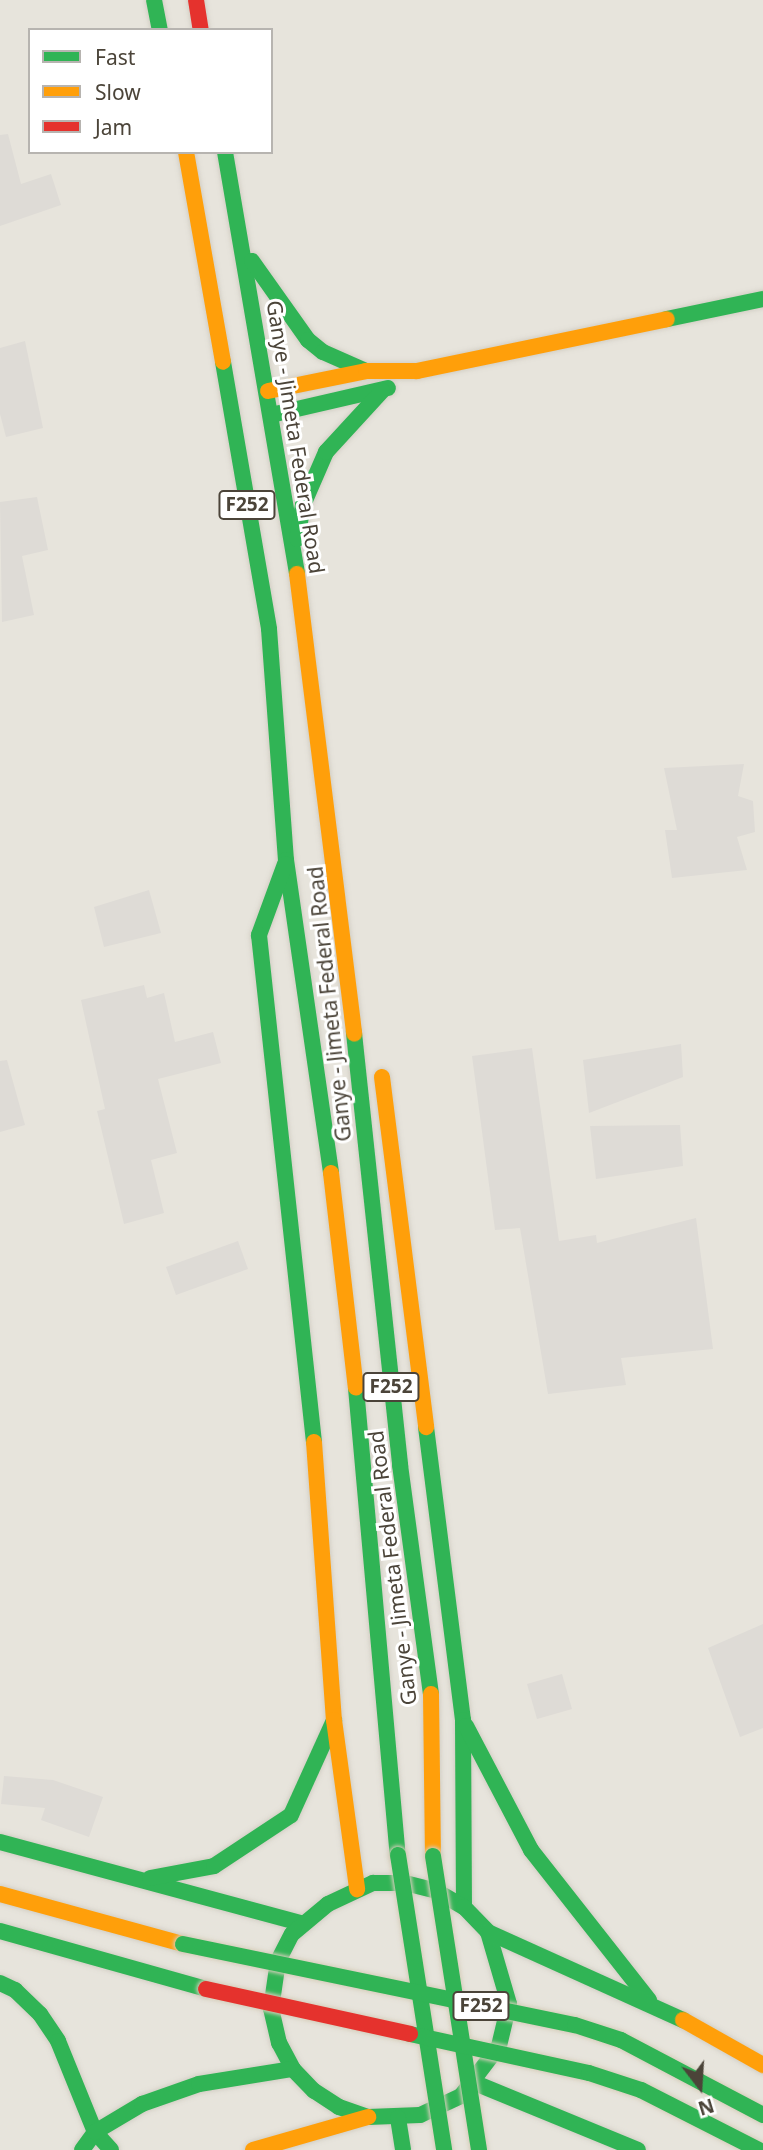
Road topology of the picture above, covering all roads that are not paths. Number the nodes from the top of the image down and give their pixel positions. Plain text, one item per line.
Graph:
1 (153, 0) edge
2 (196, 0) edge
3 (160, 28) edge
4 (201, 28) edge
5 (186, 154) edge
6 (225, 154) edge
7 (245, 251) junction
8 (763, 299) edge
9 (366, 371) junction
10 (417, 371) junction
11 (268, 391) junction
12 (382, 391) junction
13 (271, 415) junction
14 (294, 554) junction
15 (334, 850) junction
16 (286, 860) junction
17 (360, 928) dead end
18 (380, 1066) dead end
19 (334, 1720) junction
20 (463, 1720) junction
21 (0, 1842) edge
22 (137, 1880) junction
23 (357, 1889) junction
24 (0, 1894) edge
25 (464, 1907) junction
26 (301, 1923) junction
27 (0, 1931) edge
28 (488, 1932) junction
29 (0, 1983) edge
30 (652, 2003) junction
31 (763, 2065) edge
32 (293, 2069) junction
33 (475, 2083) junction
34 (461, 2096) junction
35 (763, 2115) edge
36 (368, 2117) junction
37 (398, 2118) junction
38 (95, 2132) junction
39 (82, 2150) edge
40 (111, 2150) edge
41 (253, 2150) edge
42 (403, 2150) edge
43 (444, 2150) edge
44 (479, 2150) edge
45 (492, 2150) edge
46 (638, 2150) edge
47 (759, 2150) edge

1 - 3 main road
2 - 4 main road
5 - 16 main road, Ganye - Jimeta Federal Road / F252
6 - 7 main road, Ganye - Jimeta Federal Road / F252
7 - 9 main road
7 - 11 main road, Ganye - Jimeta Federal Road / F252
8 - 10 main road
9 - 10 main road
9 - 11 main road
10 - 12 main road
11 - 13 main road, Ganye - Jimeta Federal Road / F252
12 - 13 main road
12 - 14 main road
13 - 14 main road, Ganye - Jimeta Federal Road / F252
14 - 15 main road, Ganye - Jimeta Federal Road / F252
15 - 17 main road
15 - 44 main road, Ganye - Jimeta Federal Road / F252, bridge
16 - 19 main road
16 - 43 main road, Ganye - Jimeta Federal Road / F252, bridge
18 - 20 main road
19 - 22 main road
19 - 23 main road
20 - 25 main road
20 - 30 main road
21 - 22 main road
22 - 26 main road
23 - 25 main road, F252
23 - 26 main road, F252
24 - 35 main road, F252, bridge
25 - 28 main road, F252
26 - 32 main road, F252
27 - 47 main road, F252, bridge
28 - 30 main road
28 - 33 main road, F252
29 - 38 main road
30 - 31 main road
32 - 36 main road, F252
32 - 38 main road
33 - 34 main road, F252
33 - 46 main road
34 - 37 main road, F252
34 - 45 main road
36 - 37 main road, F252
36 - 41 main road
37 - 42 main road
38 - 39 main road
38 - 40 main road

